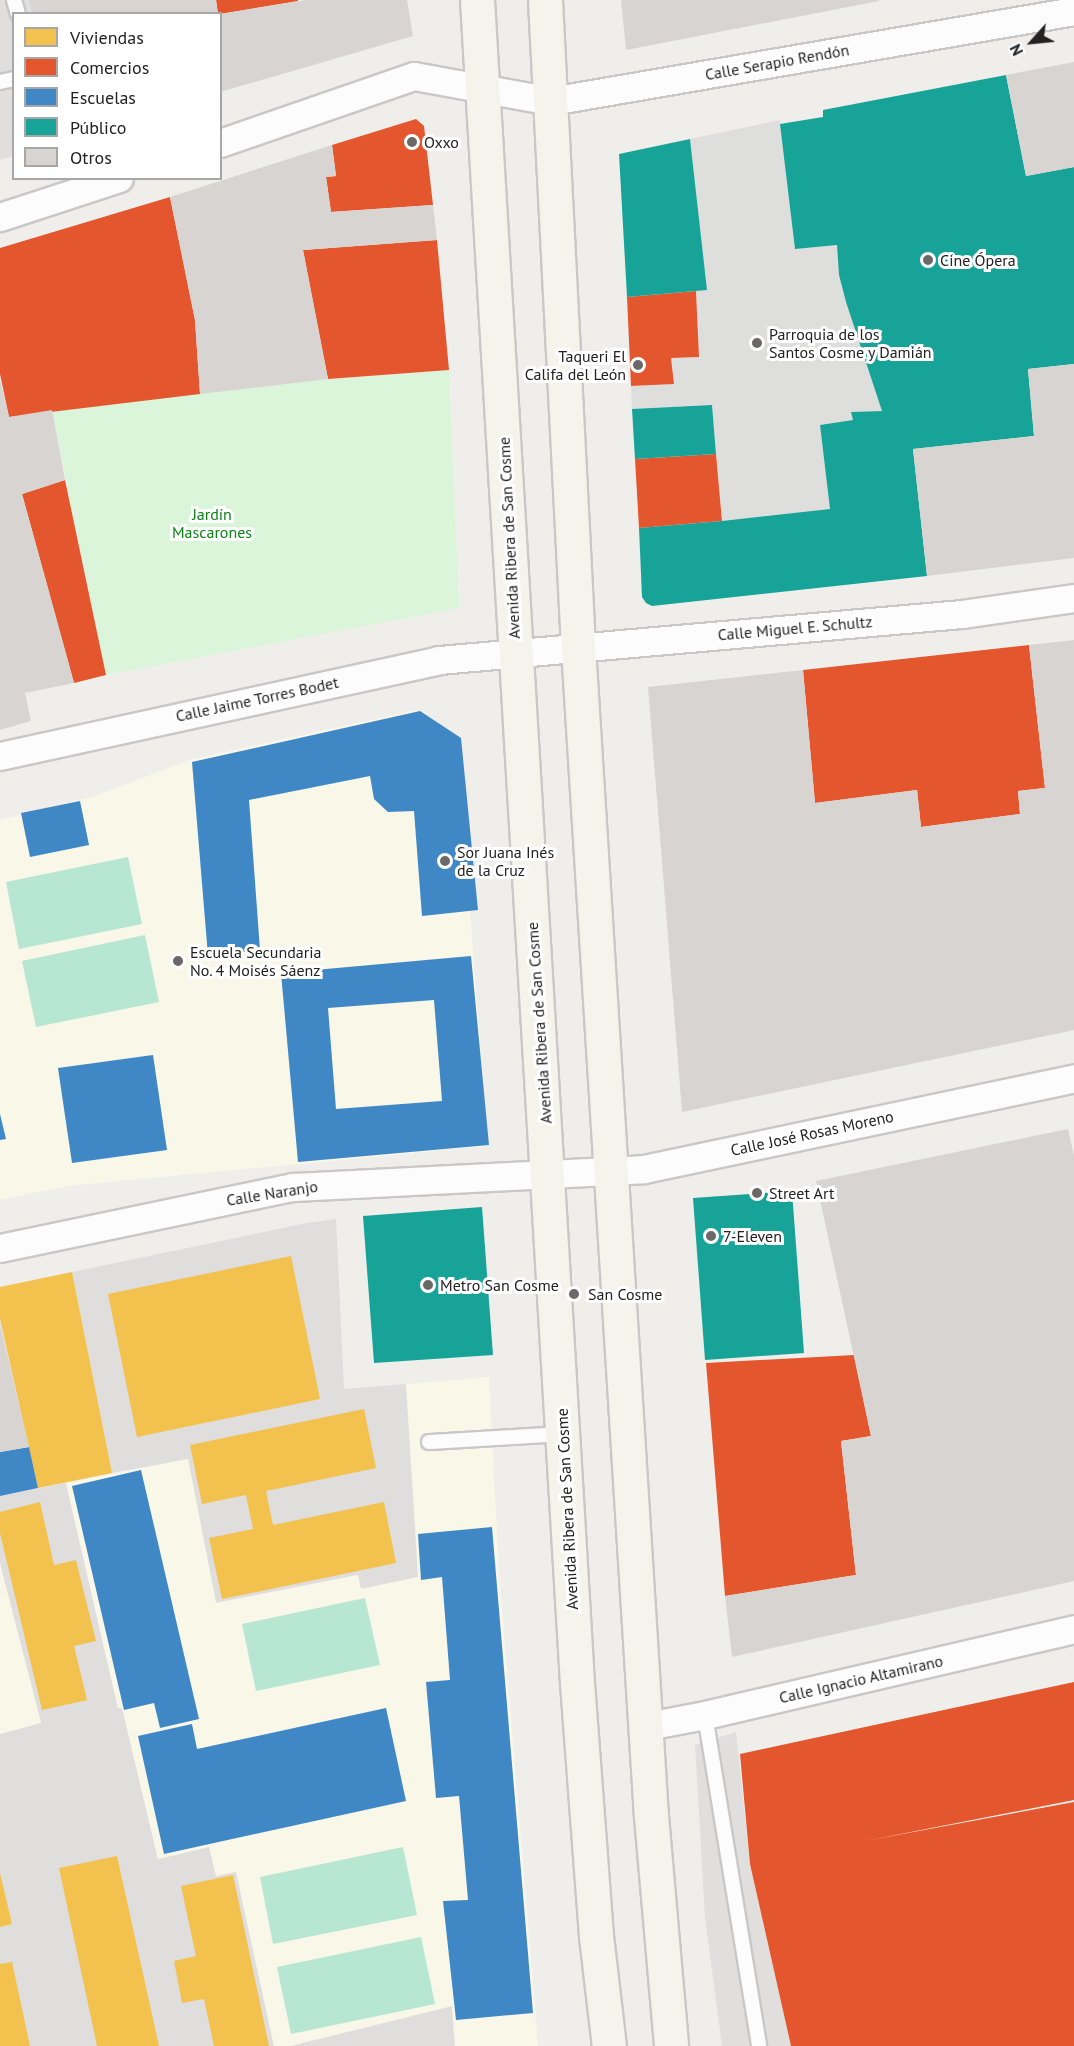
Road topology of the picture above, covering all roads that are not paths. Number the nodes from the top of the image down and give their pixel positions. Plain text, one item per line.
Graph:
1 (13, 0) edge
2 (477, 0) edge
3 (545, 0) edge
4 (0, 3) edge
5 (1074, 11) edge
6 (481, 86) junction
7 (551, 101) junction
8 (222, 142) edge
9 (108, 180) edge
10 (62, 188) edge
11 (0, 217) edge
12 (1074, 598) edge
13 (578, 647) junction
14 (516, 654) junction
15 (0, 756) edge
16 (1074, 1078) edge
17 (611, 1172) junction
18 (548, 1174) junction
19 (0, 1248) edge
20 (564, 1434) junction
21 (429, 1442) dead end
22 (1074, 1629) edge
23 (705, 1715) junction
24 (647, 1726) junction
25 (609, 2046) edge
26 (671, 2046) edge
27 (759, 2046) edge

1 - 4 lane
2 - 6 main road, Avenida Ribera de San Cosme
3 - 7 main road
5 - 7 street, Calle Serapio Rendón
6 - 7 street, Calle Serapio Rendón
6 - 8 street, Calle Serapio Rendón
6 - 14 main road, Avenida Ribera de San Cosme
7 - 13 main road
9 - 10 street
10 - 11 street
12 - 13 street, Calle Miguel E. Schultz
13 - 14 street, Calle Miguel E. Schultz
13 - 17 main road
14 - 15 street, Calle Jaime Torres Bodet
14 - 18 main road, Avenida Ribera de San Cosme
16 - 17 street, Calle José Rosas Moreno
17 - 18 street, Calle José Rosas Moreno
17 - 24 main road
18 - 19 street, Calle Naranjo
18 - 20 main road, Avenida Ribera de San Cosme
20 - 21 lane
20 - 25 main road, Avenida Ribera de San Cosme
22 - 23 street, Calle Ignacio Altamirano
23 - 24 street, Calle Ignacio Altamirano
23 - 27 lane
24 - 26 main road

